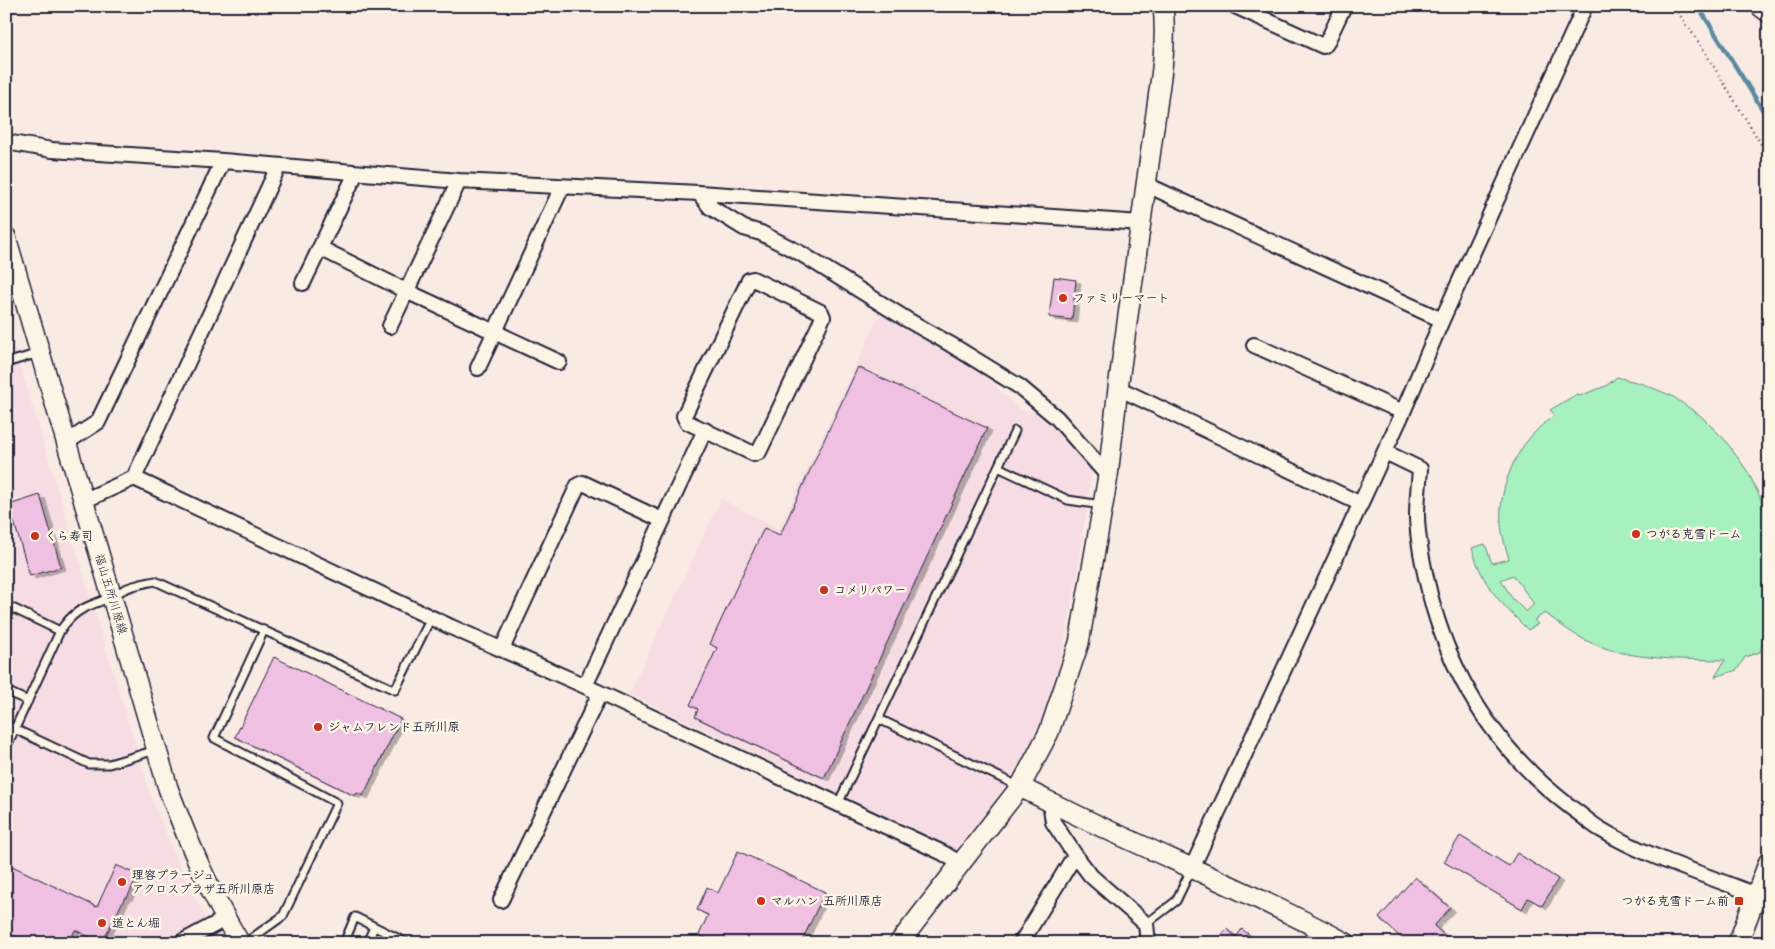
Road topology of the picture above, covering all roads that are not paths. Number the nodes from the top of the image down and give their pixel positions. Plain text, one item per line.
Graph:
1 (1163, 6) edge
2 (1236, 6) edge
3 (1344, 6) edge
4 (1585, 6) edge
5 (1760, 6) edge
6 (1769, 13) edge
7 (6, 142) edge
8 (222, 161) junction
9 (278, 167) junction
10 (356, 173) junction
11 (459, 181) junction
12 (1147, 185) junction
13 (562, 187) junction
14 (699, 193) junction
15 (1142, 223) junction
16 (6, 237) edge
17 (320, 248) junction
18 (303, 283) dead end
19 (406, 291) junction
20 (1442, 320) junction
21 (390, 326) dead end
22 (495, 332) junction
23 (1254, 345) dead end
24 (41, 352) junction
25 (558, 362) dead end
26 (6, 363) edge
27 (478, 368) dead end
28 (1118, 388) junction
29 (1403, 412) junction
30 (704, 430) junction
31 (1015, 431) dead end
32 (68, 442) junction
33 (1385, 452) junction
34 (998, 467) junction
35 (1108, 476) junction
36 (134, 478) junction
37 (83, 501) junction
38 (1361, 504) junction
39 (1103, 505) junction
40 (662, 520) junction
41 (112, 596) junction
42 (6, 605) edge
43 (431, 618) junction
44 (264, 630) junction
45 (60, 631) junction
46 (502, 648) junction
47 (584, 686) junction
48 (6, 691) edge
49 (600, 693) junction
50 (28, 701) junction
51 (879, 719) junction
52 (6, 725) edge
53 (15, 729) junction
54 (6, 748) edge
55 (156, 750) junction
56 (1020, 787) junction
57 (1050, 801) junction
58 (838, 804) junction
59 (1075, 855) junction
60 (1769, 862) edge
61 (962, 864) junction
62 (1192, 868) junction
63 (1756, 895) junction
64 (501, 900) dead end
65 (225, 919) junction
66 (1146, 924) junction
67 (374, 927) junction
68 (1022, 942) edge
69 (180, 943) edge
70 (240, 943) edge
71 (245, 943) edge
72 (344, 943) edge
73 (367, 943) edge
74 (407, 943) edge
75 (899, 943) edge
76 (1148, 943) edge
77 (1346, 943) edge
78 (1738, 943) edge

1 - 12 street
2 - 3 street
4 - 20 street
5 - 6 street
7 - 8 street
8 - 9 street
8 - 32 street
9 - 10 street
9 - 36 street
10 - 11 street
10 - 17 street
11 - 13 street
11 - 19 street
12 - 15 street
12 - 20 street
13 - 14 street
13 - 22 street
14 - 15 street
14 - 35 street
15 - 28 street
16 - 24 street, 福山五所川原線
17 - 18 street
17 - 19 street
19 - 21 street
19 - 22 street
20 - 29 street
22 - 25 street
22 - 27 street
23 - 29 street
24 - 26 lane
24 - 32 street, 福山五所川原線
28 - 35 street
28 - 38 street
29 - 33 street
30 - 30 street
30 - 40 street
31 - 34 lane
32 - 37 street, 福山五所川原線
33 - 38 street
33 - 63 street
34 - 39 lane
34 - 51 lane
35 - 39 street
36 - 37 street
36 - 43 street
37 - 41 street, 福山五所川原線
38 - 62 street
39 - 56 street
40 - 46 street
40 - 47 street
41 - 44 lane
41 - 45 lane
41 - 55 street, 福山五所川原線
42 - 45 lane
43 - 44 lane
43 - 46 street
44 - 71 lane
45 - 50 lane
46 - 47 street
47 - 49 street
48 - 50 lane
49 - 58 street
49 - 64 street
50 - 53 lane
51 - 56 lane
51 - 58 lane
52 - 53 lane
53 - 54 lane
53 - 55 lane
55 - 65 street, 福山五所川原線
56 - 57 street
56 - 61 street
57 - 59 street
57 - 62 street
58 - 61 street
59 - 66 street
59 - 68 street
60 - 63 street
61 - 75 street
62 - 66 lane
62 - 77 street
63 - 78 street
65 - 69 street
65 - 70 street, 福山五所川原線
66 - 76 street
67 - 72 lane
67 - 73 lane
67 - 74 lane

